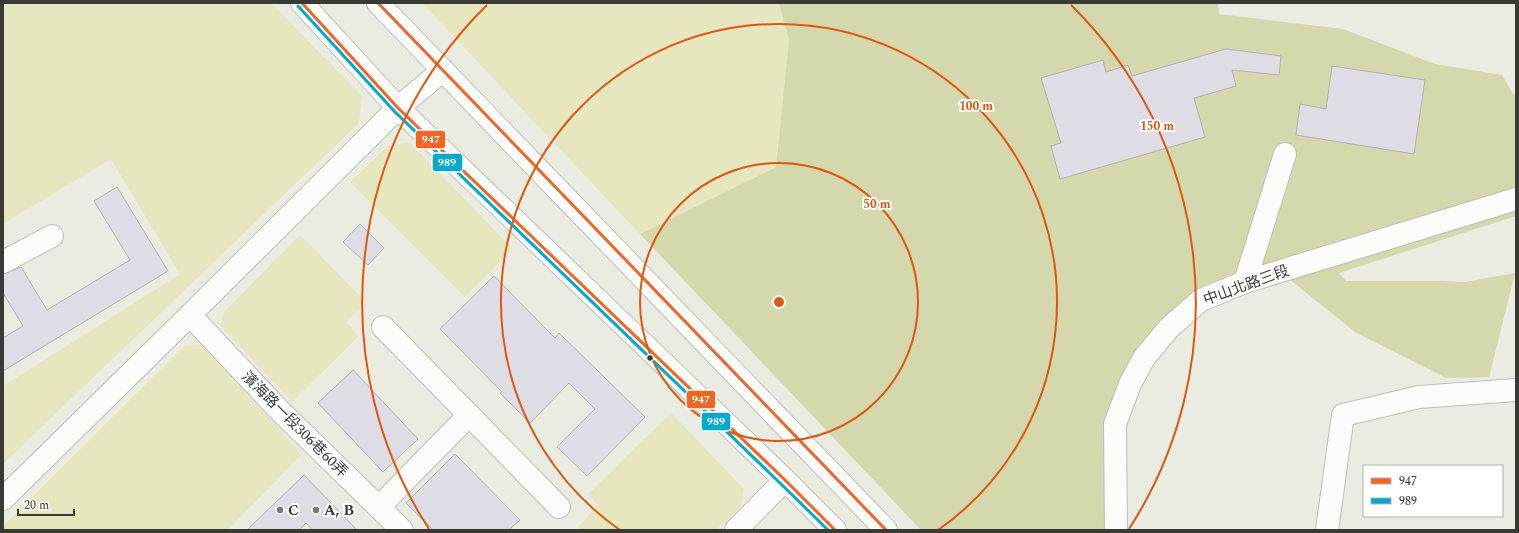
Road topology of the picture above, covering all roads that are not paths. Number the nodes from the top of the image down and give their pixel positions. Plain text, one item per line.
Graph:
1 (302, 3) edge
2 (378, 3) edge
3 (443, 70) junction
4 (398, 108) junction
5 (1285, 154) dead end
6 (1516, 199) edge
7 (52, 236) dead end
8 (3, 262) edge
9 (1245, 282) junction
10 (190, 315) junction
11 (383, 327) dead end
12 (1516, 390) edge
13 (469, 415) junction
14 (785, 480) junction
15 (3, 498) edge
16 (379, 507) junction
17 (559, 507) dead end
18 (402, 530) edge
19 (736, 530) edge
20 (835, 530) edge
21 (886, 530) edge
22 (1116, 530) edge
23 (1327, 530) edge

1 - 4 street
2 - 3 street
3 - 4 street
3 - 21 street
4 - 10 street
4 - 14 street
5 - 9 street
6 - 9 street, 中山北路三段
7 - 8 street
9 - 22 street, 中山北路三段
10 - 15 street
10 - 16 street, 濱海路一段306巷60弄
11 - 13 street
12 - 23 street
13 - 16 street
13 - 17 street
14 - 19 street
14 - 20 street
16 - 18 street, 濱海路一段306巷60弄

